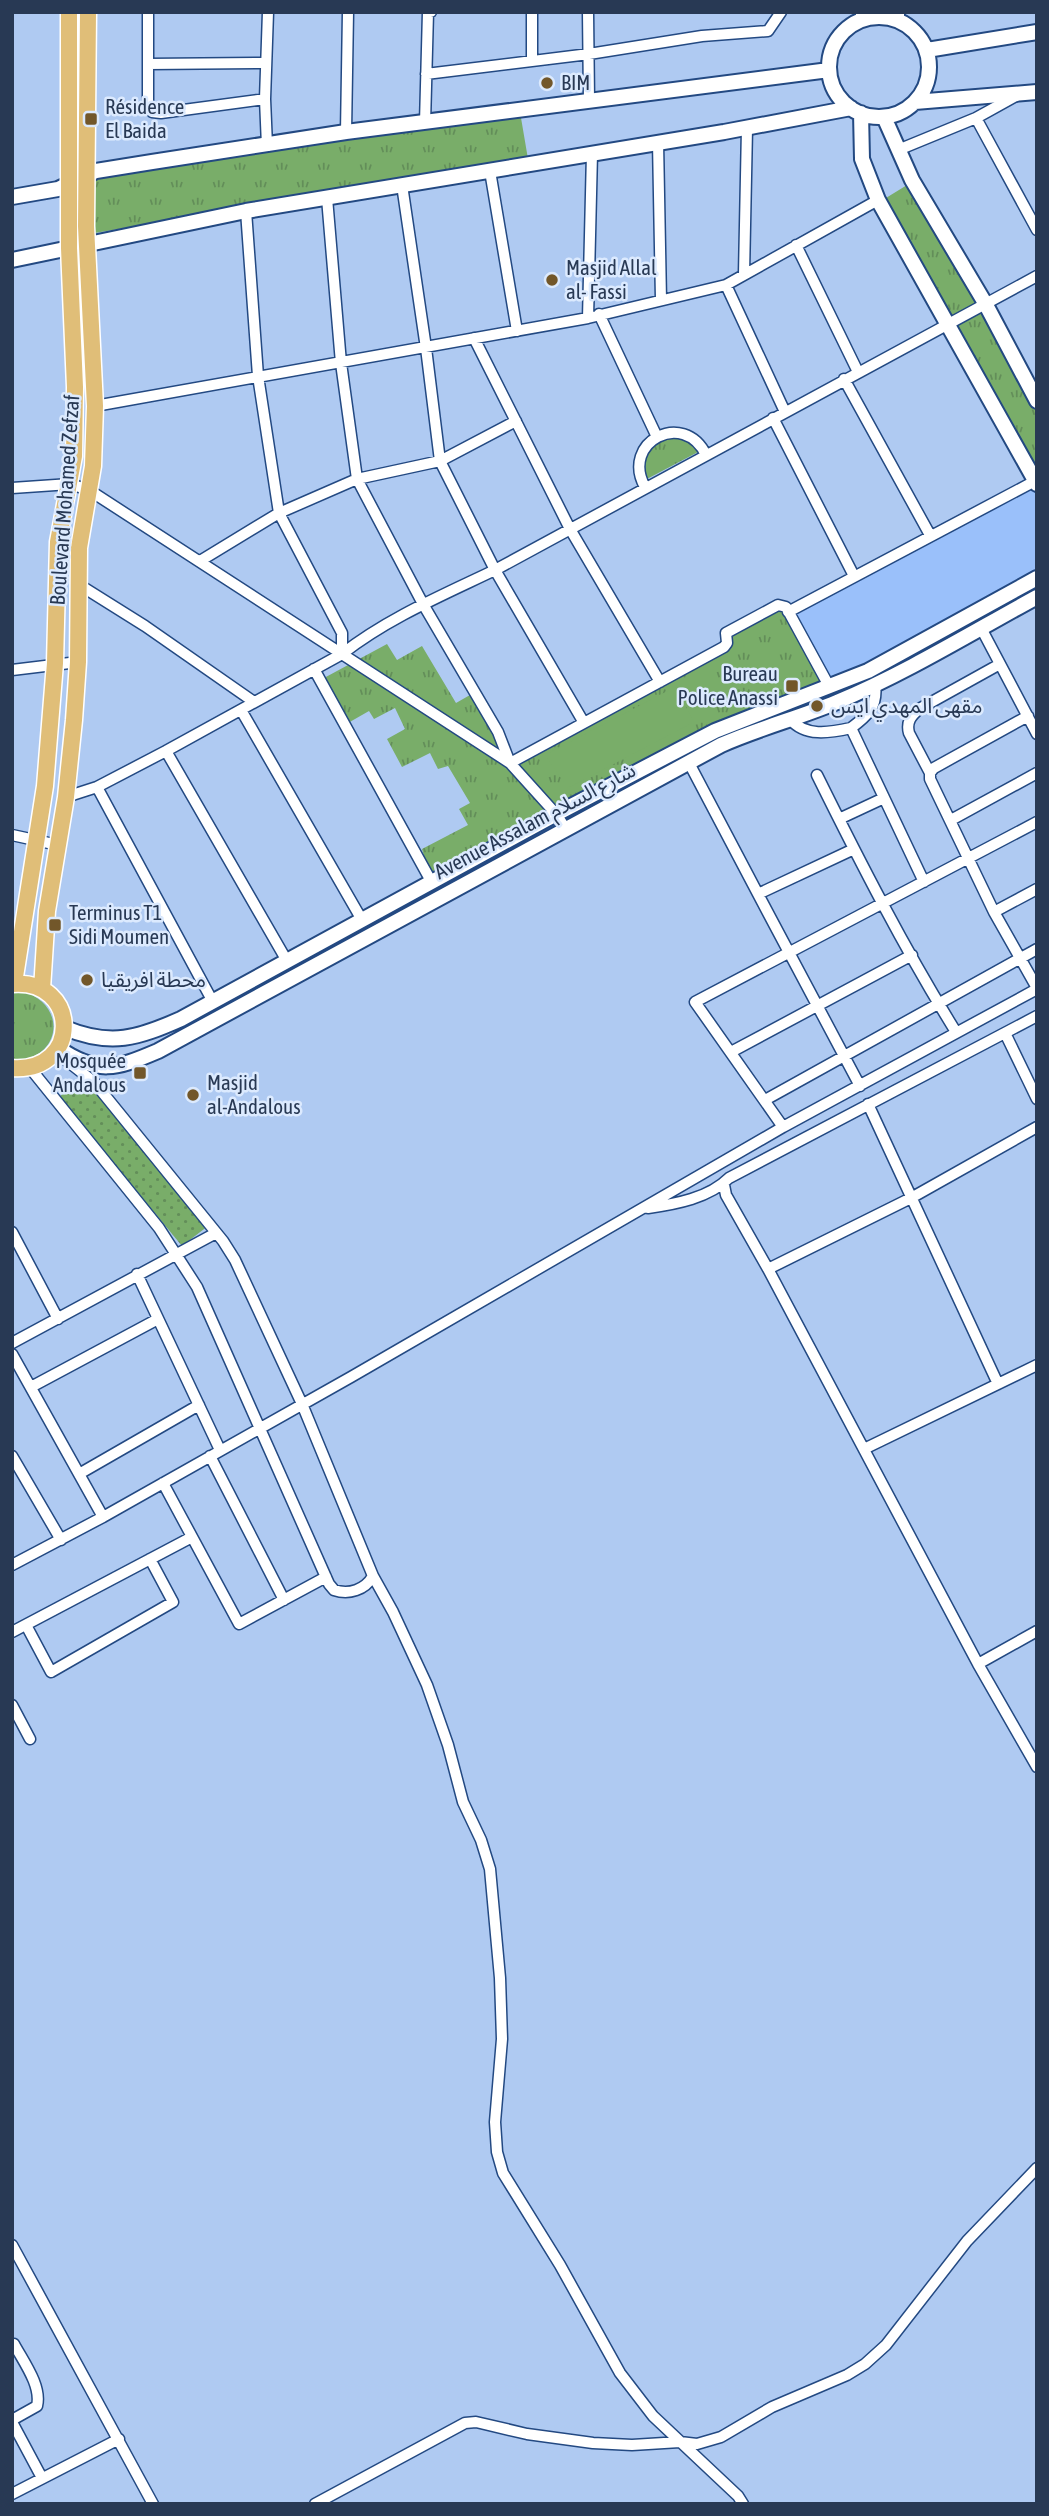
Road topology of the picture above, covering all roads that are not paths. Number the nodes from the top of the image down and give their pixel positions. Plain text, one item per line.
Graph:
1 (69, 12) edge
2 (88, 12) edge
3 (148, 12) edge
4 (268, 12) edge
5 (348, 12) edge
6 (431, 12) edge
7 (532, 12) edge
8 (588, 12) edge
9 (781, 12) edge
10 (861, 16) edge
11 (899, 17) edge
12 (1037, 32) edge
13 (927, 50) junction
14 (589, 54) junction
15 (531, 60) junction
16 (267, 63) junction
17 (148, 64) junction
18 (829, 70) junction
19 (426, 74) junction
20 (1037, 92) edge
21 (1016, 96) junction
22 (265, 99) junction
23 (590, 100) junction
24 (915, 102) junction
25 (856, 111) junction
26 (884, 117) junction
27 (976, 118) junction
28 (425, 123) junction
29 (747, 128) junction
30 (346, 132) junction
31 (658, 142) junction
32 (267, 146) junction
33 (898, 150) junction
34 (592, 153) junction
35 (490, 171) junction
36 (86, 175) junction
37 (69, 184) junction
38 (402, 184) junction
39 (12, 197) edge
40 (327, 198) junction
41 (878, 200) junction
42 (246, 211) junction
43 (1037, 230) edge
44 (87, 243) junction
45 (796, 245) junction
46 (69, 248) junction
47 (12, 260) edge
48 (744, 274) junction
49 (1037, 276) edge
50 (726, 285) junction
51 (661, 300) junction
52 (985, 303) junction
53 (599, 314) junction
54 (588, 317) junction
55 (947, 324) junction
56 (517, 331) junction
57 (474, 338) junction
58 (426, 348) junction
59 (341, 363) junction
60 (858, 372) junction
61 (258, 376) junction
62 (844, 379) junction
63 (1037, 401) edge
64 (95, 406) junction
65 (785, 412) junction
66 (773, 418) junction
67 (516, 421) junction
68 (657, 437) junction
69 (706, 456) junction
70 (440, 461) junction
71 (357, 479) junction
72 (1036, 482) edge
73 (70, 484) junction
74 (645, 486) junction
75 (12, 488) edge
76 (89, 490) junction
77 (279, 513) junction
78 (570, 529) junction
79 (930, 535) junction
80 (200, 561) junction
81 (495, 570) junction
82 (854, 576) junction
83 (1037, 578) edge
84 (78, 584) junction
85 (1037, 597) edge
86 (423, 604) junction
87 (788, 612) junction
88 (981, 628) junction
89 (342, 654) junction
90 (78, 662) junction
91 (55, 663) junction
92 (1000, 664) junction
93 (314, 669) junction
94 (12, 670) edge
95 (660, 682) junction
96 (875, 685) junction
97 (829, 686) junction
98 (254, 702) junction
99 (241, 709) junction
100 (753, 714) junction
101 (1028, 716) junction
102 (790, 719) junction
103 (584, 723) junction
104 (850, 728) junction
105 (759, 729) junction
106 (1037, 734) edge
107 (166, 751) junction
108 (510, 763) junction
109 (689, 763) junction
110 (930, 773) junction
111 (1037, 773) edge
112 (817, 775) dead end
113 (97, 786) junction
114 (66, 797) junction
115 (884, 798) junction
116 (556, 814) junction
117 (839, 819) junction
118 (951, 820) junction
119 (1037, 822) edge
120 (566, 829) junction
121 (12, 835) edge
122 (37, 841) junction
123 (58, 845) junction
124 (854, 849) junction
125 (970, 859) junction
126 (431, 881) junction
127 (924, 882) junction
128 (1037, 889) edge
129 (758, 894) junction
130 (884, 904) junction
131 (993, 912) junction
132 (362, 920) junction
133 (16, 942) edge
134 (1037, 949) edge
135 (790, 953) junction
136 (912, 955) junction
137 (1020, 957) junction
138 (287, 961) junction
139 (13, 984) edge
140 (42, 989) junction
141 (1037, 989) edge
142 (213, 1002) junction
143 (938, 1003) junction
144 (817, 1005) junction
145 (1037, 1016) edge
146 (65, 1028) junction
147 (956, 1032) junction
148 (1005, 1033) junction
149 (56, 1050) junction
150 (730, 1052) junction
151 (844, 1056) junction
152 (104, 1067) junction
153 (12, 1068) edge
154 (30, 1068) junction
155 (94, 1082) junction
156 (860, 1086) junction
157 (1037, 1099) edge
158 (765, 1100) junction
159 (868, 1104) junction
160 (783, 1127) junction
161 (1037, 1127) edge
162 (724, 1185) junction
163 (911, 1198) junction
164 (643, 1209) junction
165 (12, 1232) edge
166 (216, 1233) junction
167 (176, 1252) junction
168 (768, 1269) junction
169 (137, 1274) junction
170 (58, 1319) junction
171 (158, 1319) junction
172 (12, 1343) edge
173 (12, 1354) edge
174 (1037, 1365) edge
175 (998, 1384) junction
176 (31, 1387) junction
177 (302, 1404) junction
178 (199, 1405) junction
179 (260, 1426) junction
180 (864, 1449) junction
181 (215, 1453) junction
182 (12, 1457) edge
183 (79, 1474) junction
184 (163, 1483) junction
185 (103, 1517) junction
186 (192, 1537) junction
187 (61, 1540) junction
188 (150, 1559) junction
189 (12, 1565) edge
190 (373, 1576) junction
191 (326, 1577) junction
192 (284, 1600) junction
193 (26, 1625) junction
194 (1037, 1631) edge
195 (12, 1632) edge
196 (978, 1664) junction
197 (12, 1705) edge
198 (30, 1739) dead end
199 (1037, 1767) edge
200 (1037, 2168) edge
201 (12, 2245) edge
202 (23, 2263) junction
203 (12, 2269) edge
204 (14, 2344) dead end
205 (12, 2421) edge
206 (119, 2439) junction
207 (680, 2442) junction
208 (42, 2478) junction
209 (12, 2494) edge
210 (152, 2504) edge
211 (315, 2504) edge
212 (743, 2504) edge

1 - 37 main road, Boulevard Mohamed Zefzaf
2 - 36 main road, Boulevard Mohamed Zefzaf
3 - 17 street
4 - 16 street
5 - 30 street
6 - 19 street
7 - 15 street
8 - 14 street
9 - 14 street
10 - 11 street
10 - 18 street
11 - 13 street
12 - 13 street
13 - 24 street
14 - 15 street
14 - 23 street
15 - 19 street
16 - 17 street
16 - 22 street
17 - 22 street
18 - 23 street
18 - 25 street
19 - 28 street
20 - 21 street
21 - 24 street
21 - 27 street
22 - 32 street
23 - 28 street
24 - 26 street
25 - 26 street
25 - 29 street
25 - 41 street
26 - 33 street
27 - 33 street
27 - 43 street
28 - 30 street
29 - 31 street
29 - 48 street
30 - 32 street
31 - 34 street
31 - 51 street
32 - 36 street
33 - 52 street
34 - 35 street
34 - 54 street
35 - 38 street
35 - 56 street
36 - 37 street
36 - 44 main road, Boulevard Mohamed Zefzaf
37 - 39 street
37 - 46 main road, Boulevard Mohamed Zefzaf
38 - 40 street
38 - 58 street
40 - 42 street
40 - 59 street
41 - 45 street
41 - 55 street
42 - 44 street
42 - 61 street
44 - 46 street
44 - 64 main road, Boulevard Mohamed Zefzaf
45 - 48 street
45 - 60 street
46 - 47 street
46 - 73 main road, Boulevard Mohamed Zefzaf
48 - 50 street
49 - 52 street
50 - 51 street
50 - 65 street
51 - 53 street
52 - 55 street
52 - 63 street
53 - 54 street
53 - 68 street
54 - 56 street
55 - 60 street
55 - 72 street
56 - 57 street
57 - 58 street
57 - 67 street
58 - 59 street
58 - 70 street
59 - 61 street
59 - 71 street
60 - 62 street
61 - 64 street
61 - 77 street
62 - 65 street
62 - 79 street
64 - 76 main road, Boulevard Mohamed Zefzaf
65 - 66 street
66 - 69 street
66 - 82 street
67 - 70 street
67 - 78 street
68 - 69 street
68 - 74 street
69 - 74 street
70 - 71 street
70 - 81 street
71 - 77 street
71 - 86 street
72 - 79 street
73 - 75 street
73 - 76 street
73 - 91 main road, Boulevard Mohamed Zefzaf
74 - 78 street
76 - 80 street
76 - 84 main road, Boulevard Mohamed Zefzaf
77 - 80 street
77 - 89 street
78 - 81 street
78 - 95 street
79 - 82 street
80 - 89 street
81 - 86 street
81 - 103 street
82 - 87 street
83 - 97 street, Avenue Assalam شارع السلام
84 - 90 main road, Boulevard Mohamed Zefzaf
84 - 98 street
85 - 88 street, Avenue Assalam شارع السلام
86 - 89 street
86 - 108 street
87 - 95 street
87 - 97 street
88 - 92 street
88 - 96 street, Avenue Assalam شارع السلام
89 - 93 street
89 - 108 street
90 - 91 street
90 - 114 main road, Boulevard Mohamed Zefzaf
91 - 94 street
91 - 122 main road, Boulevard Mohamed Zefzaf
92 - 101 street
92 - 110 street
93 - 98 street
93 - 126 street
95 - 103 street
96 - 102 street, Avenue Assalam شارع السلام
96 - 104 street
97 - 100 street, Avenue Assalam شارع السلام
98 - 99 street
99 - 107 street
99 - 132 street
100 - 105 street
100 - 116 street, Avenue Assalam شارع السلام
101 - 106 street
101 - 110 street
102 - 104 street
102 - 105 street, Avenue Assalam شارع السلام
103 - 108 street
104 - 115 street
105 - 109 street, Avenue Assalam شارع السلام
107 - 113 street
107 - 138 street
108 - 116 street
109 - 120 street, Avenue Assalam شارع السلام
109 - 129 street
110 - 118 street
111 - 118 street
112 - 117 street
113 - 114 street
113 - 142 street
114 - 123 main road, Boulevard Mohamed Zefzaf
115 - 117 street
115 - 127 street
116 - 120 street
116 - 126 street, Avenue Assalam شارع السلام
117 - 124 street
118 - 125 street
119 - 125 street
120 - 152 street, Avenue Assalam شارع السلام
121 - 122 street
122 - 123 street
122 - 133 main road, Boulevard Mohamed Zefzaf
123 - 140 main road, Boulevard Mohamed Zefzaf
124 - 129 street
124 - 130 street
125 - 127 street
125 - 131 street
126 - 132 street, Avenue Assalam شارع السلام
127 - 130 street
128 - 131 street
129 - 135 street
130 - 135 street
130 - 136 street
131 - 137 street
132 - 138 street, Avenue Assalam شارع السلام
133 - 139 main road, Boulevard Mohamed Zefzaf
134 - 137 street
135 - 144 street
135 - 150 street
136 - 143 street
136 - 144 street
137 - 141 street
137 - 143 street
138 - 142 street, Avenue Assalam شارع السلام
139 - 140 main road
140 - 146 main road
141 - 147 street
142 - 146 street, Avenue Assalam شارع السلام
143 - 147 street
143 - 151 street
144 - 150 street
144 - 151 street
145 - 148 street
146 - 149 main road
147 - 156 street
148 - 157 street
148 - 159 street
149 - 152 street
149 - 154 main road
149 - 155 street
150 - 158 street
151 - 156 street
151 - 158 street
152 - 155 street
153 - 154 main road
154 - 167 street
155 - 166 street
156 - 160 street
158 - 160 street
159 - 162 street
159 - 163 street
160 - 164 street
161 - 163 street
162 - 164 street
162 - 168 street
163 - 168 street
163 - 175 street
164 - 177 street
165 - 170 street
166 - 167 street
166 - 177 street
167 - 169 street
167 - 179 street
168 - 180 street
169 - 170 street
169 - 171 street
170 - 172 street
171 - 176 street
171 - 178 street
173 - 176 street
174 - 175 street
175 - 180 street
176 - 183 street
177 - 179 street
177 - 190 street
178 - 181 street
178 - 183 street
179 - 181 street
179 - 191 street
180 - 196 street
181 - 184 street
181 - 192 street
182 - 187 street
183 - 185 street
184 - 185 street
184 - 186 street
185 - 187 street
186 - 188 street
186 - 192 street
187 - 189 street
188 - 193 street
188 - 193 street
190 - 191 street
190 - 207 street
191 - 192 street
193 - 195 street
194 - 196 street
196 - 199 street
197 - 198 street
200 - 207 street
201 - 202 street
202 - 203 street
202 - 206 street
204 - 205 street
205 - 208 street
206 - 208 street
206 - 210 street
207 - 211 street
207 - 212 street
208 - 209 street

